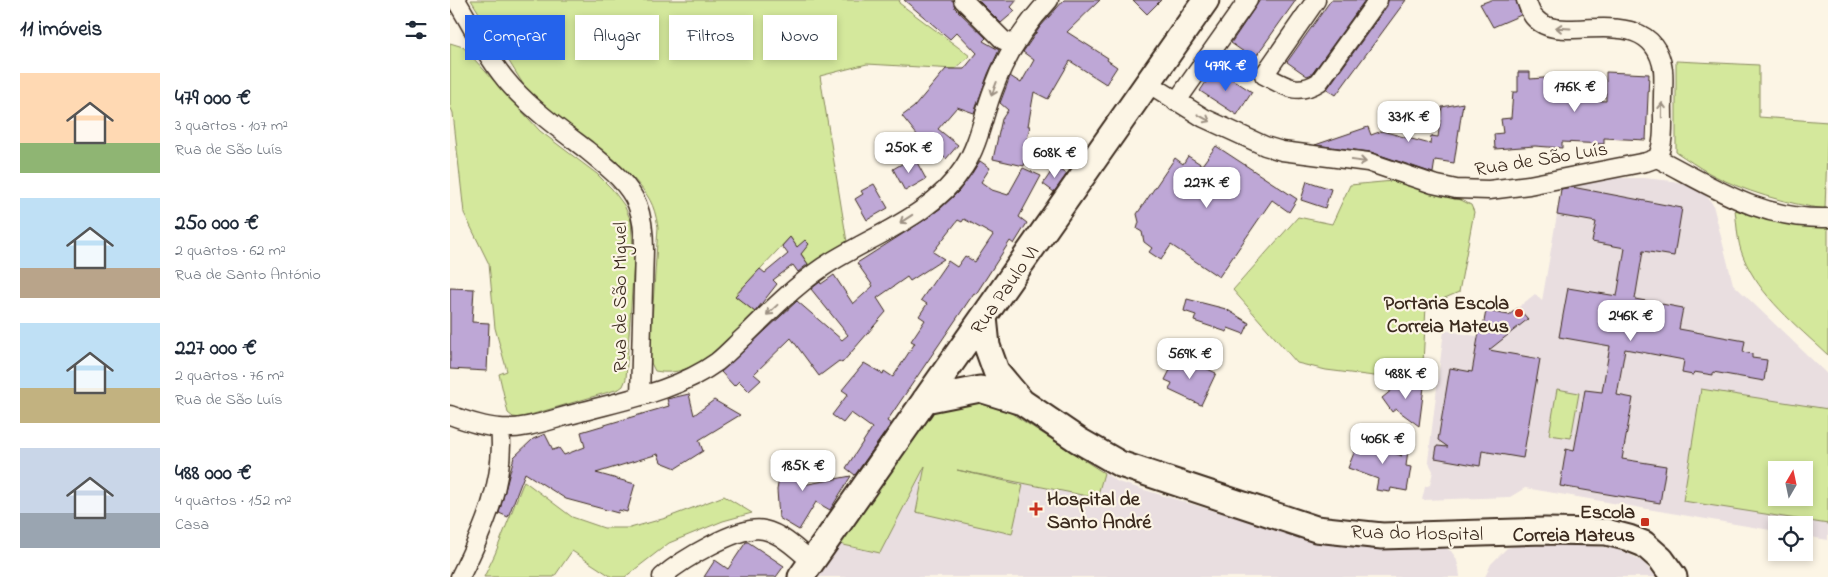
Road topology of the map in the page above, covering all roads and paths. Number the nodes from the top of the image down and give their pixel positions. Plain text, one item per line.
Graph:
1 (456, 0) edge
2 (963, 0) edge
3 (1048, 0) edge
4 (1206, 0) edge
5 (1248, 0) edge
6 (1316, 0) edge
7 (1378, 0) edge
8 (1526, 0) edge
9 (1013, 44) junction
10 (1148, 83) junction
11 (1176, 102) junction
12 (1657, 158) junction
13 (1828, 218) edge
14 (984, 317) junction
15 (955, 358) junction
16 (988, 380) junction
17 (640, 396) junction
18 (926, 400) junction
19 (450, 415) edge
20 (500, 428) junction
21 (806, 569) edge
22 (460, 577) edge
23 (662, 577) edge
24 (1674, 577) edge

1 - 17 street, Rua de São Miguel
2 - 9 street
3 - 9 street
4 - 10 main road, Rua Paulo VI
5 - 11 street
6 - 7 street
12 -> 8 street
9 -> 17 street
10 - 11 street, Rua de São Luís
10 - 14 main road, Rua Paulo VI
11 -> 12 street, Rua de São Luís
12 - 13 street
14 - 15 main road, Rua Paulo VI
14 - 16 main road
15 - 16 main road
15 - 18 main road, Rua Paulo VI
16 - 18 main road, Rua do Hospital
16 - 24 main road, Rua do Hospital
17 - 20 street
18 - 21 main road, Rua Paulo VI
19 - 20 street
20 - 22 street
21 - 23 street

